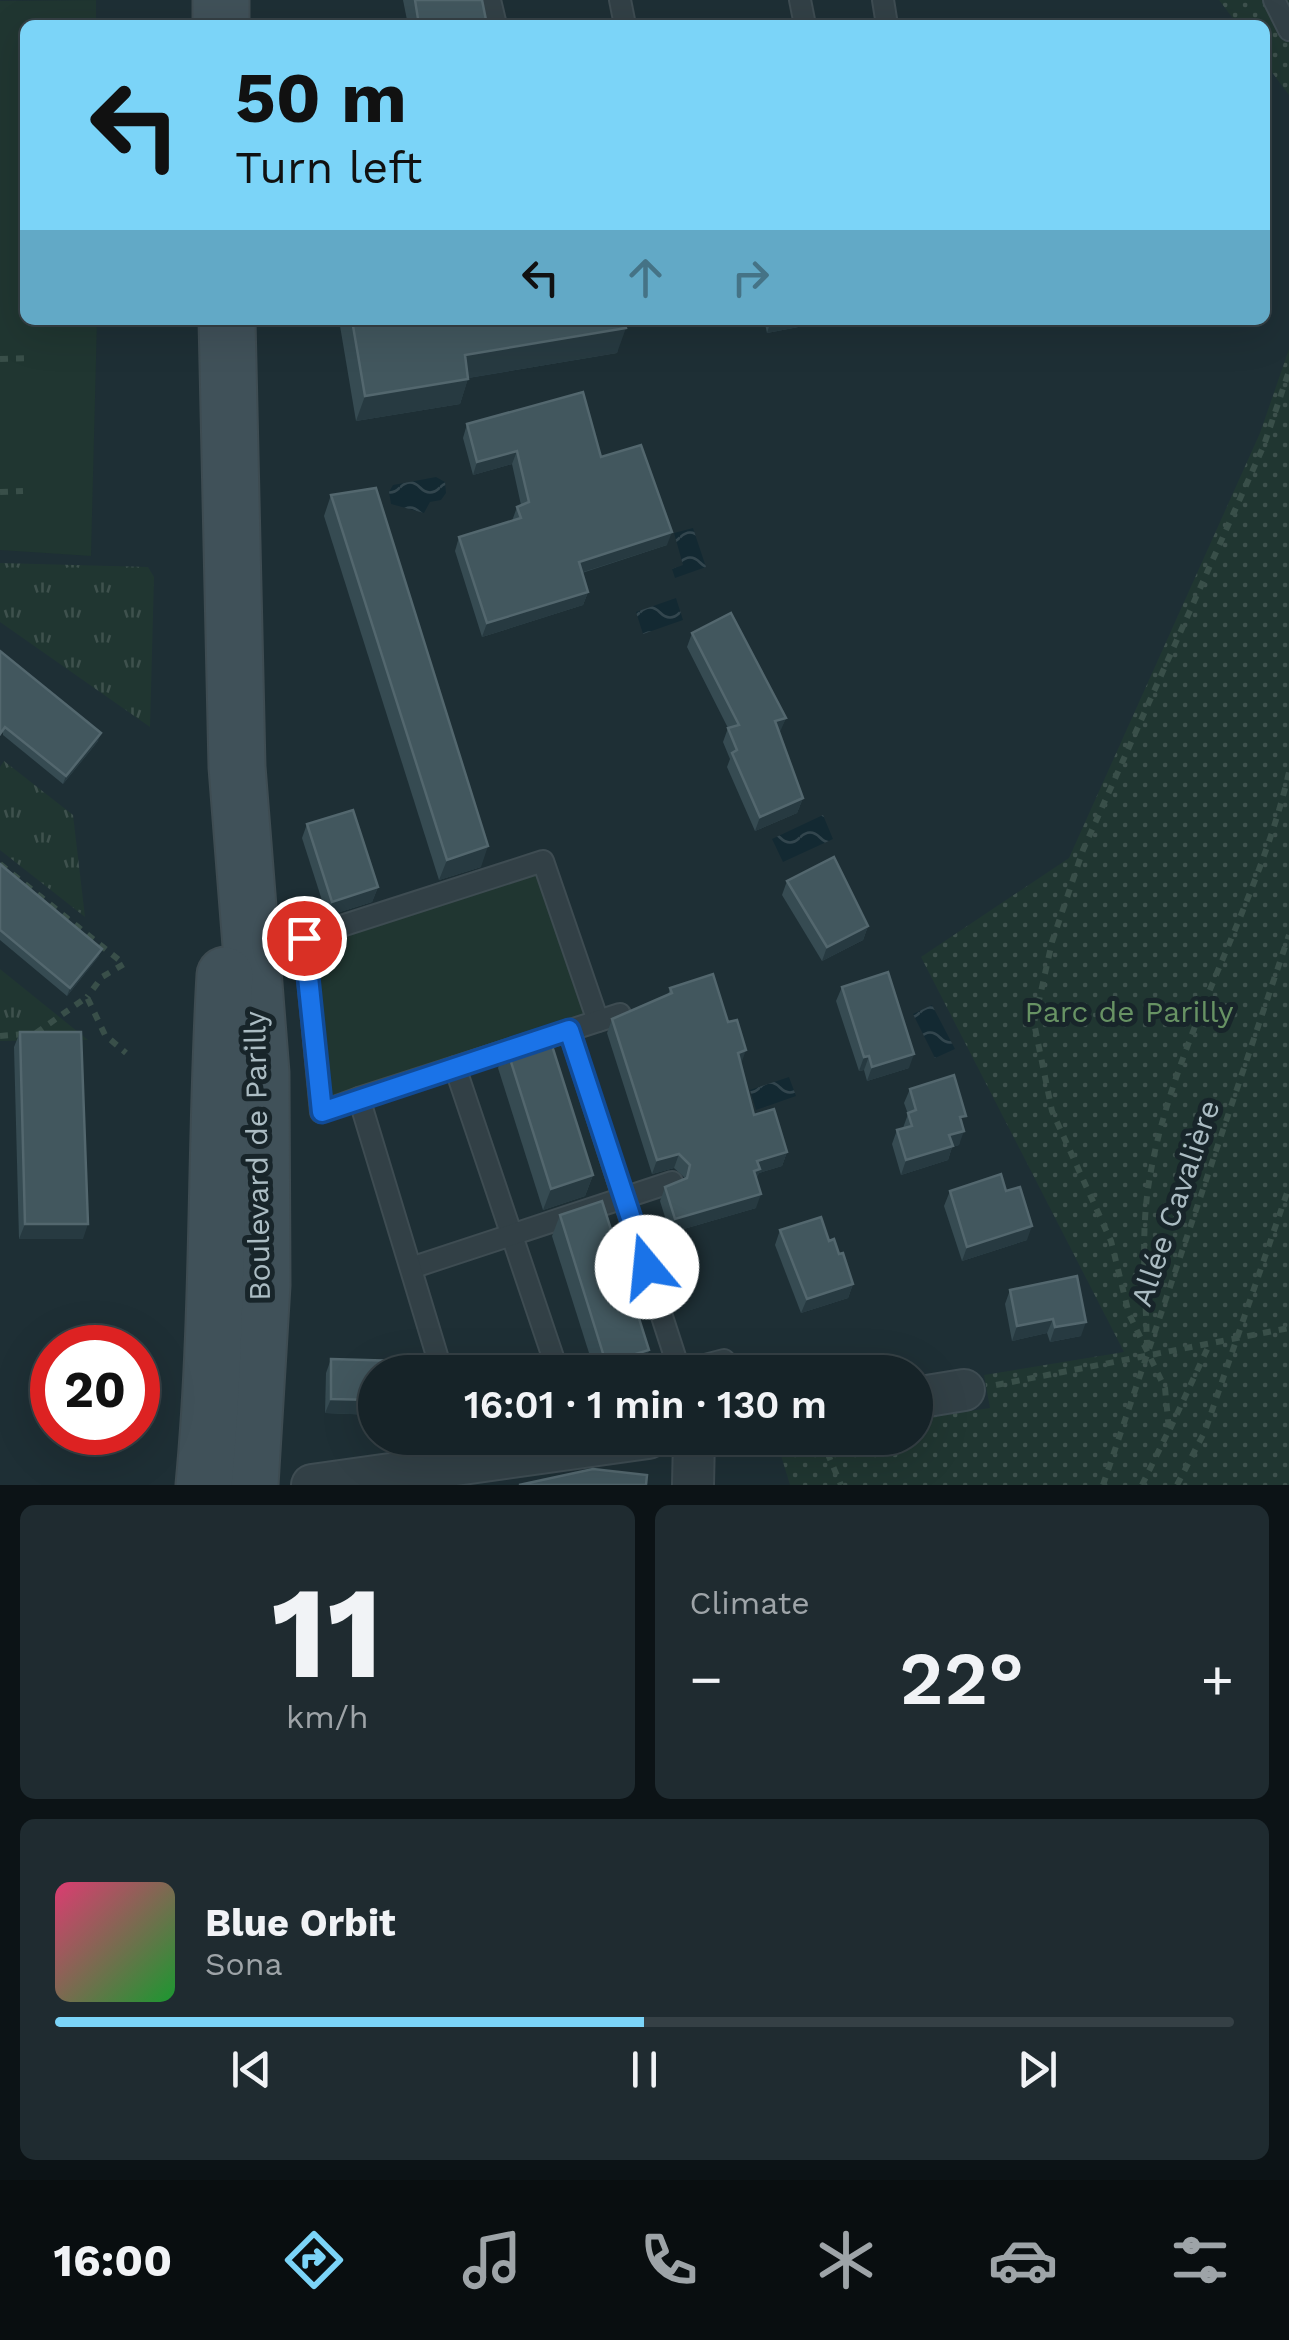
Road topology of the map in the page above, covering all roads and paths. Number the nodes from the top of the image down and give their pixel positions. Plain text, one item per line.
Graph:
1 (1274, 0) edge
2 (1289, 30) edge
3 (227, 325) edge
4 (32, 358) dead end
5 (0, 359) edge
6 (1289, 370) edge
7 (0, 492) edge
8 (23, 492) dead end
9 (236, 767) junction
10 (1289, 772) edge
11 (0, 864) edge
12 (1289, 934) edge
13 (88, 997) junction
14 (620, 1014) edge
15 (598, 1021) junction
16 (569, 1030) junction
17 (0, 1036) edge
18 (126, 1053) dead end
19 (456, 1067) junction
20 (359, 1098) junction
21 (672, 1182) edge
22 (1289, 1188) edge
23 (625, 1197) junction
24 (509, 1235) junction
25 (411, 1268) junction
26 (1289, 1328) edge
27 (1238, 1337) junction
28 (1210, 1342) junction
29 (1147, 1354) junction
30 (437, 1355) edge
31 (552, 1355) edge
32 (674, 1355) edge
33 (964, 1390) joint
34 (933, 1395) edge
35 (1169, 1430) junction
36 (440, 1455) edge
37 (694, 1455) edge
38 (828, 1455) edge
39 (204, 1485) edge
40 (250, 1485) edge
41 (312, 1485) edge
42 (693, 1485) edge
43 (841, 1485) edge
44 (1103, 1485) edge
45 (1142, 1485) edge
46 (1177, 1485) edge

1 - 2 lane
3 - 9 main road, Boulevard de Parilly
4 - 5 path
6 - 29 path
7 - 8 path
9 - 39 main road, Boulevard de Parilly
9 - 40 main road, Boulevard de Parilly
10 - 29 path
11 - 13 path
12 - 29 path, Allée Cavalière
13 - 17 path
13 - 18 path
14 - 15 lane
15 - 16 lane
15 - 20 lane
16 - 19 lane
16 - 23 lane
19 - 20 lane
19 - 24 lane
20 - 25 lane
21 - 23 lane
22 - 27 path
23 - 24 lane
23 - 32 lane
24 - 25 lane
24 - 31 lane
25 - 30 lane
26 - 27 path
27 - 28 path
27 - 46 path
28 - 29 path
28 - 35 path
29 - 33 path
29 - 35 path
29 - 44 path, Allée Cavalière
33 - 34 street
35 - 45 path
36 - 41 street
37 - 42 street
38 - 43 path

